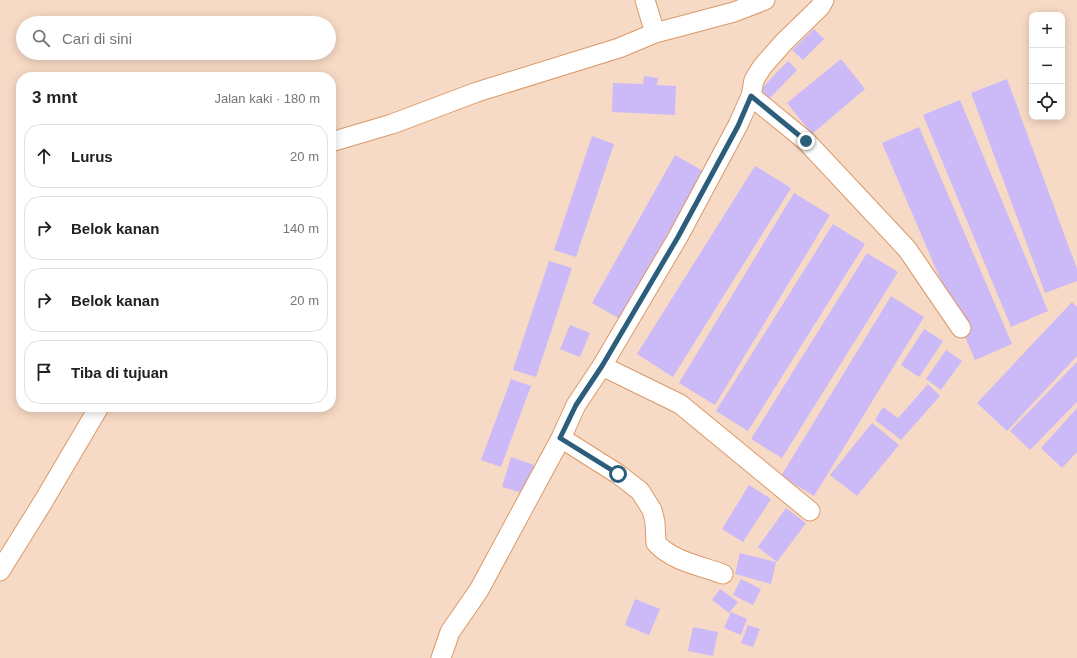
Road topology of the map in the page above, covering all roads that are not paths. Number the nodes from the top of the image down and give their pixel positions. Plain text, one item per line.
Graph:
1 (645, 0) edge
2 (765, 0) edge
3 (824, 0) edge
4 (655, 33) junction
5 (751, 96) junction
6 (336, 141) edge
7 (961, 328) dead end
8 (602, 366) junction
9 (97, 412) edge
10 (560, 438) junction
11 (810, 511) dead end
12 (0, 571) edge
13 (723, 574) dead end
14 (442, 658) edge

1 - 4 street
2 - 4 street
3 - 5 street
4 - 6 street
5 - 7 street
5 - 8 street
8 - 10 street
8 - 11 street
9 - 12 street
10 - 13 street
10 - 14 street

